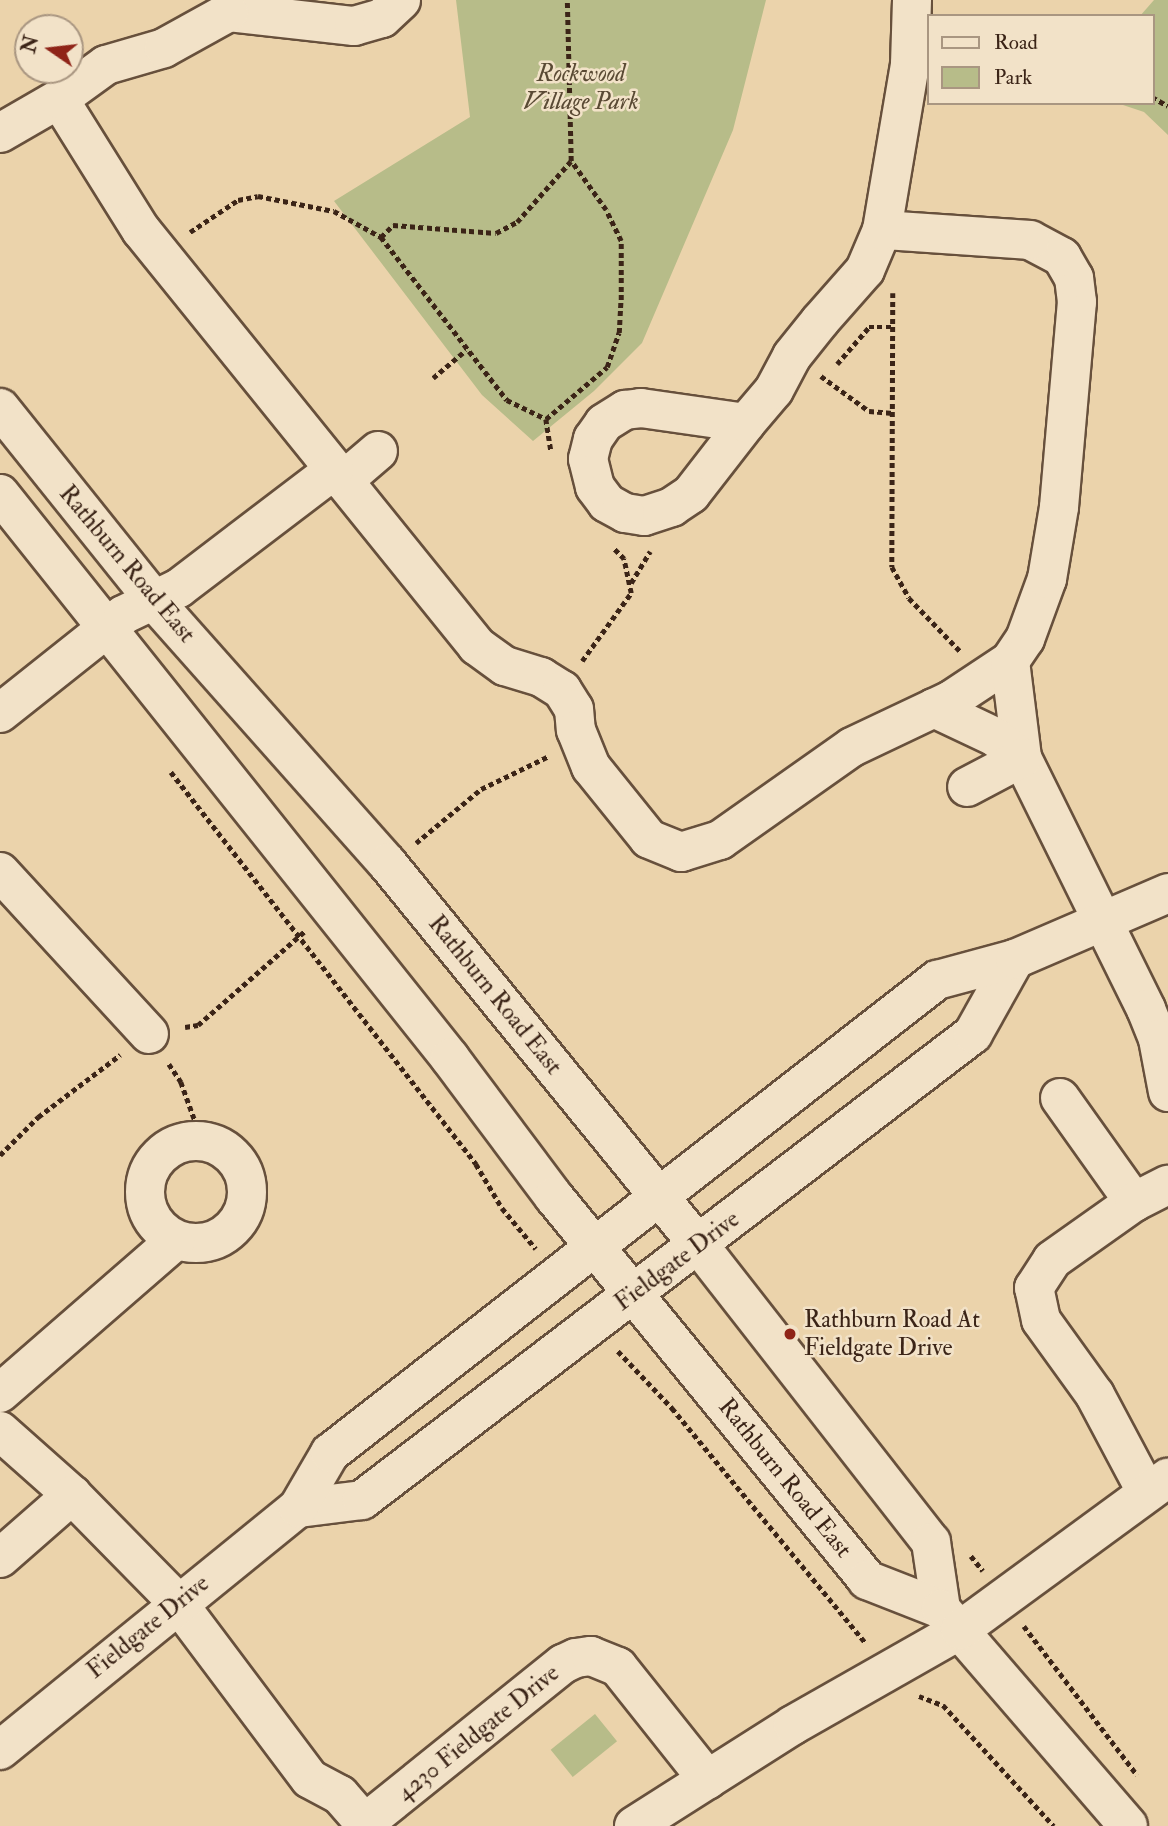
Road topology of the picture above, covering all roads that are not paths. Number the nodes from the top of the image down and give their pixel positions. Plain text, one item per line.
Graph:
1 (401, 0) edge
2 (912, 0) edge
3 (234, 6) edge
4 (60, 99) junction
5 (0, 133) edge
6 (889, 230) junction
7 (0, 408) edge
8 (746, 423) dead end
9 (378, 451) dead end
10 (339, 476) junction
11 (0, 494) edge
12 (156, 603) junction
13 (106, 628) junction
14 (996, 670) junction
15 (934, 708) junction
16 (0, 713) edge
17 (1022, 758) junction
18 (967, 787) dead end
19 (1168, 893) edge
20 (7, 896) edge
21 (1103, 918) junction
22 (1015, 959) junction
23 (149, 1034) road end
24 (1168, 1092) edge
25 (1060, 1098) dead end
26 (1168, 1185) edge
27 (660, 1196) junction
28 (1134, 1202) junction
29 (176, 1240) junction
30 (698, 1244) junction
31 (596, 1246) junction
32 (634, 1293) junction
33 (0, 1393) edge
34 (0, 1431) edge
35 (1157, 1484) edge
36 (72, 1495) junction
37 (298, 1507) junction
38 (0, 1558) edge
39 (177, 1602) junction
40 (950, 1619) junction
41 (0, 1750) edge
42 (708, 1780) junction
43 (366, 1825) edge
44 (634, 1826) edge
45 (1128, 1826) edge

1 - 3 street
2 - 6 street
3 - 4 street
4 - 5 street
4 - 10 street
6 - 8 street
6 - 14 street
7 - 12 street, Rathburn Road East
9 - 10 street
10 - 12 street
10 - 15 street
11 - 13 street, Rathburn Road East
12 - 13 street
12 - 27 street, Rathburn Road East
13 - 16 street
13 - 31 street, Rathburn Road East
14 - 15 street
14 - 17 street
15 - 17 street
17 - 18 street
17 - 21 street
19 - 21 street, Fieldgate Drive
20 - 23 street
21 - 22 street, Fieldgate Drive
21 - 24 street
22 - 27 street, Fieldgate Drive
22 - 30 street, Fieldgate Drive
25 - 28 street
26 - 28 street
27 - 30 street, Rathburn Road East
27 - 31 street, Fieldgate Drive
28 - 35 street
29 - 29 street
29 - 33 street
30 - 32 street, Fieldgate Drive
30 - 40 street, Rathburn Road East
31 - 32 street, Rathburn Road East
31 - 37 street, Fieldgate Drive
32 - 37 street, Fieldgate Drive
32 - 40 street, Rathburn Road East
34 - 36 street, 4230 Fieldgate Drive
35 - 40 street
36 - 38 street
36 - 39 street, 4230 Fieldgate Drive
37 - 39 street, Fieldgate Drive
39 - 41 street, Fieldgate Drive
39 - 43 street, 4230 Fieldgate Drive
40 - 42 street
40 - 45 street, Rathburn Road East
42 - 43 street, 4230 Fieldgate Drive
42 - 44 street

